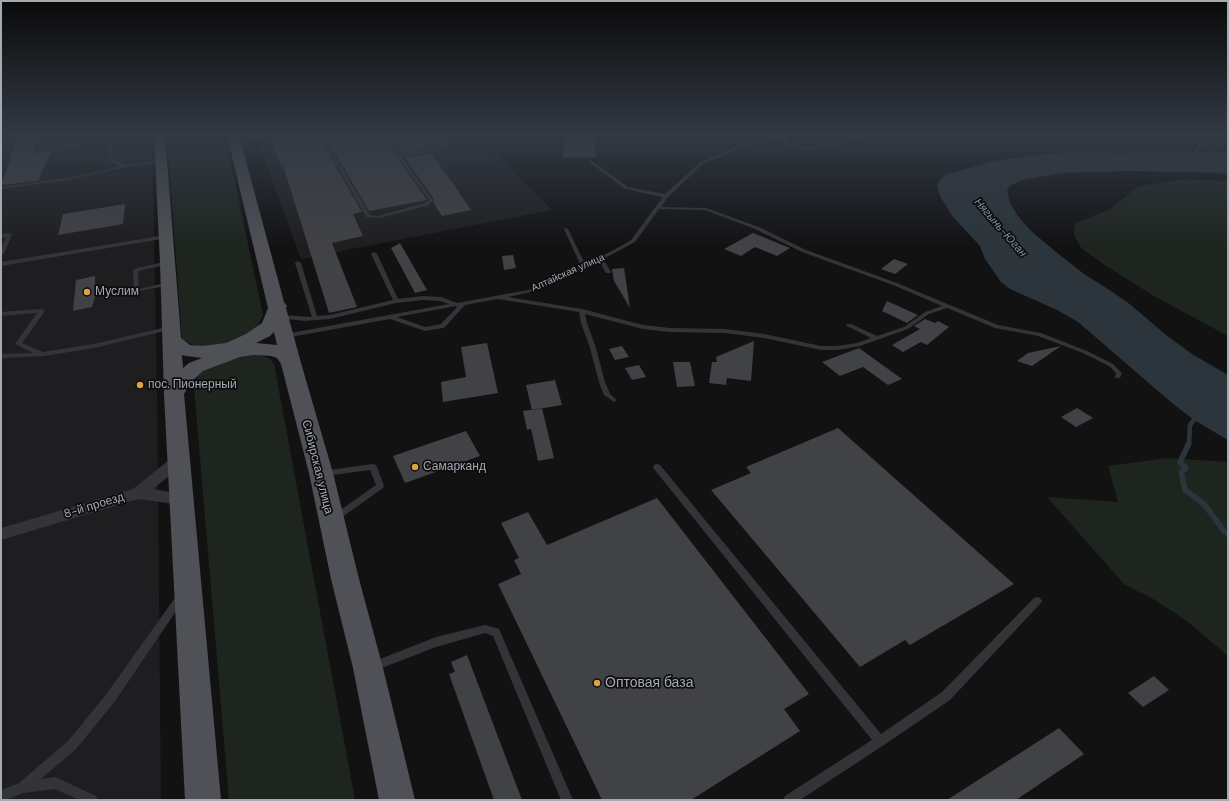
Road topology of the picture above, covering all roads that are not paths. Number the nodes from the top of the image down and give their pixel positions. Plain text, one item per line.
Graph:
1 (98, 172) edge
2 (162, 172) edge
3 (243, 172) edge
4 (343, 172) edge
5 (411, 172) edge
6 (606, 172) edge
7 (692, 172) edge
8 (1, 188) edge
9 (666, 196) junction
10 (657, 208) junction
11 (566, 229) dead end
12 (1, 236) edge
13 (166, 237) junction
14 (1, 254) edge
15 (374, 254) dead end
16 (600, 259) junction
17 (298, 263) dead end
18 (1, 264) edge
19 (584, 267) junction
20 (608, 272) dead end
21 (169, 274) junction
22 (498, 297) junction
23 (396, 301) junction
24 (460, 305) junction
25 (947, 306) junction
26 (279, 311) junction
27 (582, 311) junction
28 (1, 314) edge
29 (391, 317) junction
30 (315, 318) junction
31 (849, 326) dead end
32 (171, 334) junction
33 (284, 336) junction
34 (876, 338) junction
35 (44, 354) junction
36 (1, 356) edge
37 (291, 363) junction
38 (1118, 377) dead end
39 (174, 394) junction
40 (614, 400) dead end
41 (179, 460) junction
42 (657, 467) dead end
43 (320, 473) junction
44 (138, 493) junction
45 (181, 499) junction
46 (331, 520) junction
47 (1, 534) edge
48 (188, 587) junction
49 (1037, 601) dead end
50 (368, 668) junction
51 (880, 741) junction
52 (23, 787) junction
53 (1, 796) edge
54 (92, 800) edge
55 (203, 800) edge
56 (397, 800) edge
57 (567, 800) edge
58 (789, 800) edge

1 - 8 lane
2 - 13 main road
3 - 26 main road, Сибирская улица
4 - 5 lane
6 - 9 lane
7 - 9 lane, Алтайская улица
9 - 10 lane, Алтайская улица
10 - 16 lane, Алтайская улица
10 - 25 lane
11 - 19 lane
12 - 14 lane
13 - 18 lane
13 - 21 main road
15 - 23 lane
16 - 19 lane, Алтайская улица
16 - 20 lane
17 - 30 lane
19 - 22 lane, Алтайская улица
21 - 21 lane
21 - 32 main road
22 - 24 lane, Алтайская улица
22 - 27 lane
23 - 24 lane
23 - 30 lane
24 - 29 lane, Алтайская улица
24 - 29 lane
25 - 34 lane
25 - 38 lane
26 - 30 lane
26 - 32 main road
26 - 33 main road, Сибирская улица
27 - 34 lane
27 - 40 lane
28 - 35 lane
29 - 33 lane, Алтайская улица
31 - 34 lane
32 - 35 lane
32 - 39 main road
33 - 37 main road, Сибирская улица
35 - 36 lane
37 - 39 main road
37 - 43 main road, Сибирская улица
39 - 41 main road
41 - 44 street, 8-й проезд
41 - 45 main road
42 - 51 lane
43 - 46 main road, Сибирская улица
43 - 46 lane
44 - 45 street
44 - 47 street, 8-й проезд
45 - 48 main road
46 - 50 main road, Сибирская улица
48 - 52 lane
48 - 55 main road
49 - 51 lane
50 - 56 main road, Сибирская улица
50 - 57 lane
51 - 58 lane
52 - 53 lane
52 - 54 lane

